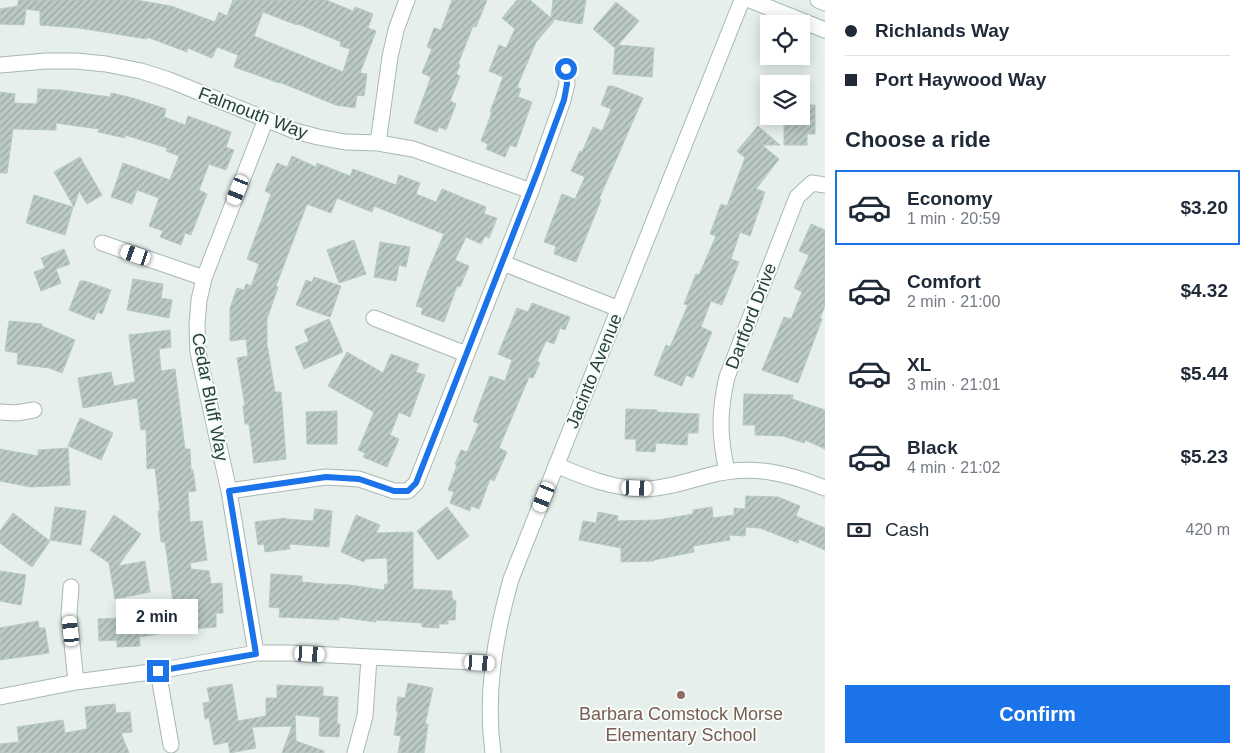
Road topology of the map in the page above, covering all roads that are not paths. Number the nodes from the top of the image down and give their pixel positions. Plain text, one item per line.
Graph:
1 (407, 0) edge
2 (742, 0) edge
3 (750, 0) edge
4 (818, 0) edge
5 (825, 3) edge
6 (825, 30) edge
7 (0, 65) edge
8 (566, 69) dead end
9 (266, 120) junction
10 (378, 143) junction
11 (825, 185) edge
12 (531, 191) junction
13 (102, 243) dead end
14 (503, 263) junction
15 (204, 278) junction
16 (619, 309) junction
17 (374, 318) dead end
18 (466, 354) junction
19 (34, 410) dead end
20 (0, 412) edge
21 (556, 464) junction
22 (727, 471) junction
23 (825, 488) edge
24 (229, 491) junction
25 (71, 587) dead end
26 (256, 654) junction
27 (369, 658) junction
28 (493, 664) junction
29 (158, 671) junction
30 (76, 682) junction
31 (0, 697) edge
32 (171, 745) dead end
33 (355, 753) edge
34 (493, 753) edge

1 - 10 street
2 - 16 street, Jacinto Avenue
3 - 6 street
4 - 5 street
7 - 9 street, Falmouth Way
8 - 12 street
9 - 10 street, Falmouth Way
9 - 15 street, Cedar Bluff Way
10 - 12 street, Falmouth Way
11 - 22 street, Dartford Drive
12 - 14 street
13 - 15 street
14 - 16 street
14 - 18 street
15 - 24 street, Cedar Bluff Way
16 - 21 street, Jacinto Avenue
17 - 18 street
18 - 24 street
19 - 20 street
21 - 22 street
21 - 28 street, Jacinto Avenue
22 - 23 street
24 - 26 street, Cedar Bluff Way
25 - 30 street
26 - 27 street
26 - 29 street
27 - 28 street
27 - 33 street
28 - 34 street, Jacinto Avenue
29 - 30 street
29 - 32 street
30 - 31 street

